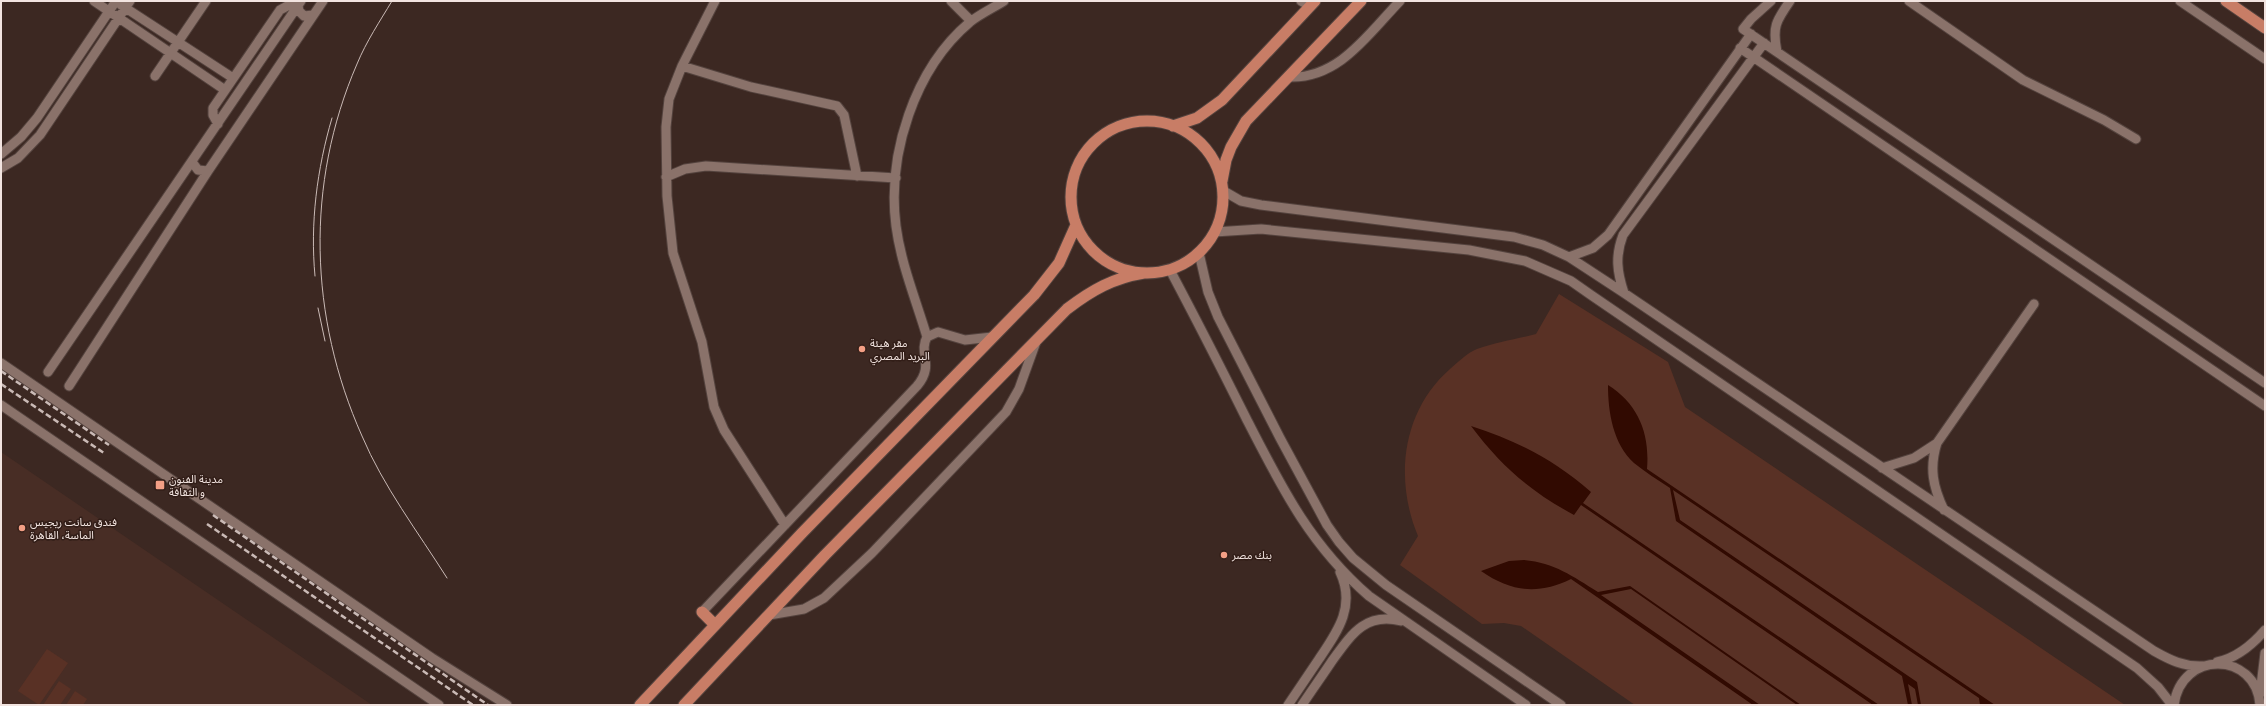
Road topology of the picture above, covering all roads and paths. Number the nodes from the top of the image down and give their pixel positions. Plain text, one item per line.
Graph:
1 (94, 1) edge
2 (115, 1) edge
3 (206, 1) edge
4 (323, 1) edge
5 (715, 1) edge
6 (951, 1) edge
7 (1004, 1) edge
8 (1361, 1) edge
9 (1400, 1) edge
10 (1771, 1) edge
11 (1790, 1) edge
12 (1909, 1) edge
13 (2180, 1) edge
14 (2226, 1) edge
15 (300, 3) edge
16 (1309, 3) edge
17 (128, 5) edge
18 (109, 11) junction
19 (313, 16) junction
20 (119, 18) junction
21 (971, 21) junction
22 (2265, 28) edge
23 (1747, 31) junction
24 (178, 43) junction
25 (1764, 43) junction
26 (1740, 48) junction
27 (1777, 52) junction
28 (171, 54) junction
29 (1754, 58) junction
30 (2265, 59) edge
31 (682, 66) junction
32 (155, 76) dead end
33 (1289, 77) junction
34 (233, 78) junction
35 (225, 90) junction
36 (218, 124) junction
37 (1173, 126) junction
38 (2136, 139) dead end
39 (1, 154) edge
40 (192, 162) junction
41 (1, 168) edge
42 (208, 171) junction
43 (857, 176) junction
44 (666, 177) junction
45 (896, 178) junction
46 (1222, 188) junction
47 (1076, 225) junction
48 (1214, 232) junction
49 (1199, 252) junction
50 (1569, 257) junction
51 (1170, 270) junction
52 (1144, 273) junction
53 (1624, 293) junction
54 (2034, 304) dead end
55 (927, 337) junction
56 (992, 337) junction
57 (1036, 340) junction
58 (1, 363) edge
59 (48, 372) dead end
60 (2265, 383) edge
61 (69, 386) dead end
62 (1, 405) edge
63 (2265, 406) edge
64 (1938, 443) junction
65 (1882, 468) junction
66 (1944, 511) junction
67 (785, 525) junction
68 (1334, 563) junction
69 (702, 612) joint
70 (769, 615) junction
71 (1408, 623) junction
72 (715, 625) junction
73 (2265, 630) edge
74 (2265, 653) edge
75 (2205, 665) junction
76 (2260, 701) edge
77 (439, 705) edge
78 (507, 705) edge
79 (640, 705) edge
80 (684, 705) edge
81 (1288, 705) edge
82 (1302, 705) edge
83 (1526, 705) edge
84 (1561, 705) edge
85 (2173, 705) edge

1 - 18 street
2 - 17 street
2 - 18 street
3 - 24 street
4 - 19 street
5 - 31 street
6 - 21 street
7 - 21 street
8 - 33 main road
9 - 33 street
10 - 23 street
11 - 27 street
12 - 38 street
13 - 30 street
14 - 22 main road
15 - 19 street
15 - 34 street
15 - 36 street
16 - 37 main road
17 - 20 street
17 - 24 street
18 - 20 street
18 - 39 street
19 - 42 street
20 - 28 street
20 - 41 street
21 - 45 street
23 - 25 street
23 - 26 street
24 - 28 street
24 - 34 street
25 - 27 street
25 - 29 street
26 - 29 street
26 - 50 street
27 - 60 street
28 - 32 street
28 - 35 street
29 - 53 street
29 - 63 street
31 - 43 street
31 - 44 street
33 - 46 main road
34 - 35 street
35 - 36 street
36 - 40 street
37 - 46 main road
37 - 47 main road
40 - 42 street
40 - 59 street
42 - 61 street
43 - 44 street
43 - 45 street
44 - 67 street
45 - 55 street
46 - 48 main road
46 - 50 street
47 - 52 main road
47 - 56 main road
48 - 49 main road
48 - 85 street
49 - 51 main road
49 - 84 street
50 - 53 street
51 - 52 main road
51 - 68 street
52 - 57 main road
53 - 65 street
54 - 64 street
55 - 56 street
55 - 67 street
56 - 72 main road
57 - 70 main road
57 - 70 street
58 - 78 street
62 - 77 street
64 - 65 street
64 - 66 street
65 - 66 street
66 - 75 street
67 - 69 street
68 - 71 street
68 - 81 street
69 - 72 main road
70 - 80 main road
71 - 82 street
71 - 83 street
72 - 79 main road
73 - 75 street
74 - 76 street
75 - 76 street
75 - 85 street

